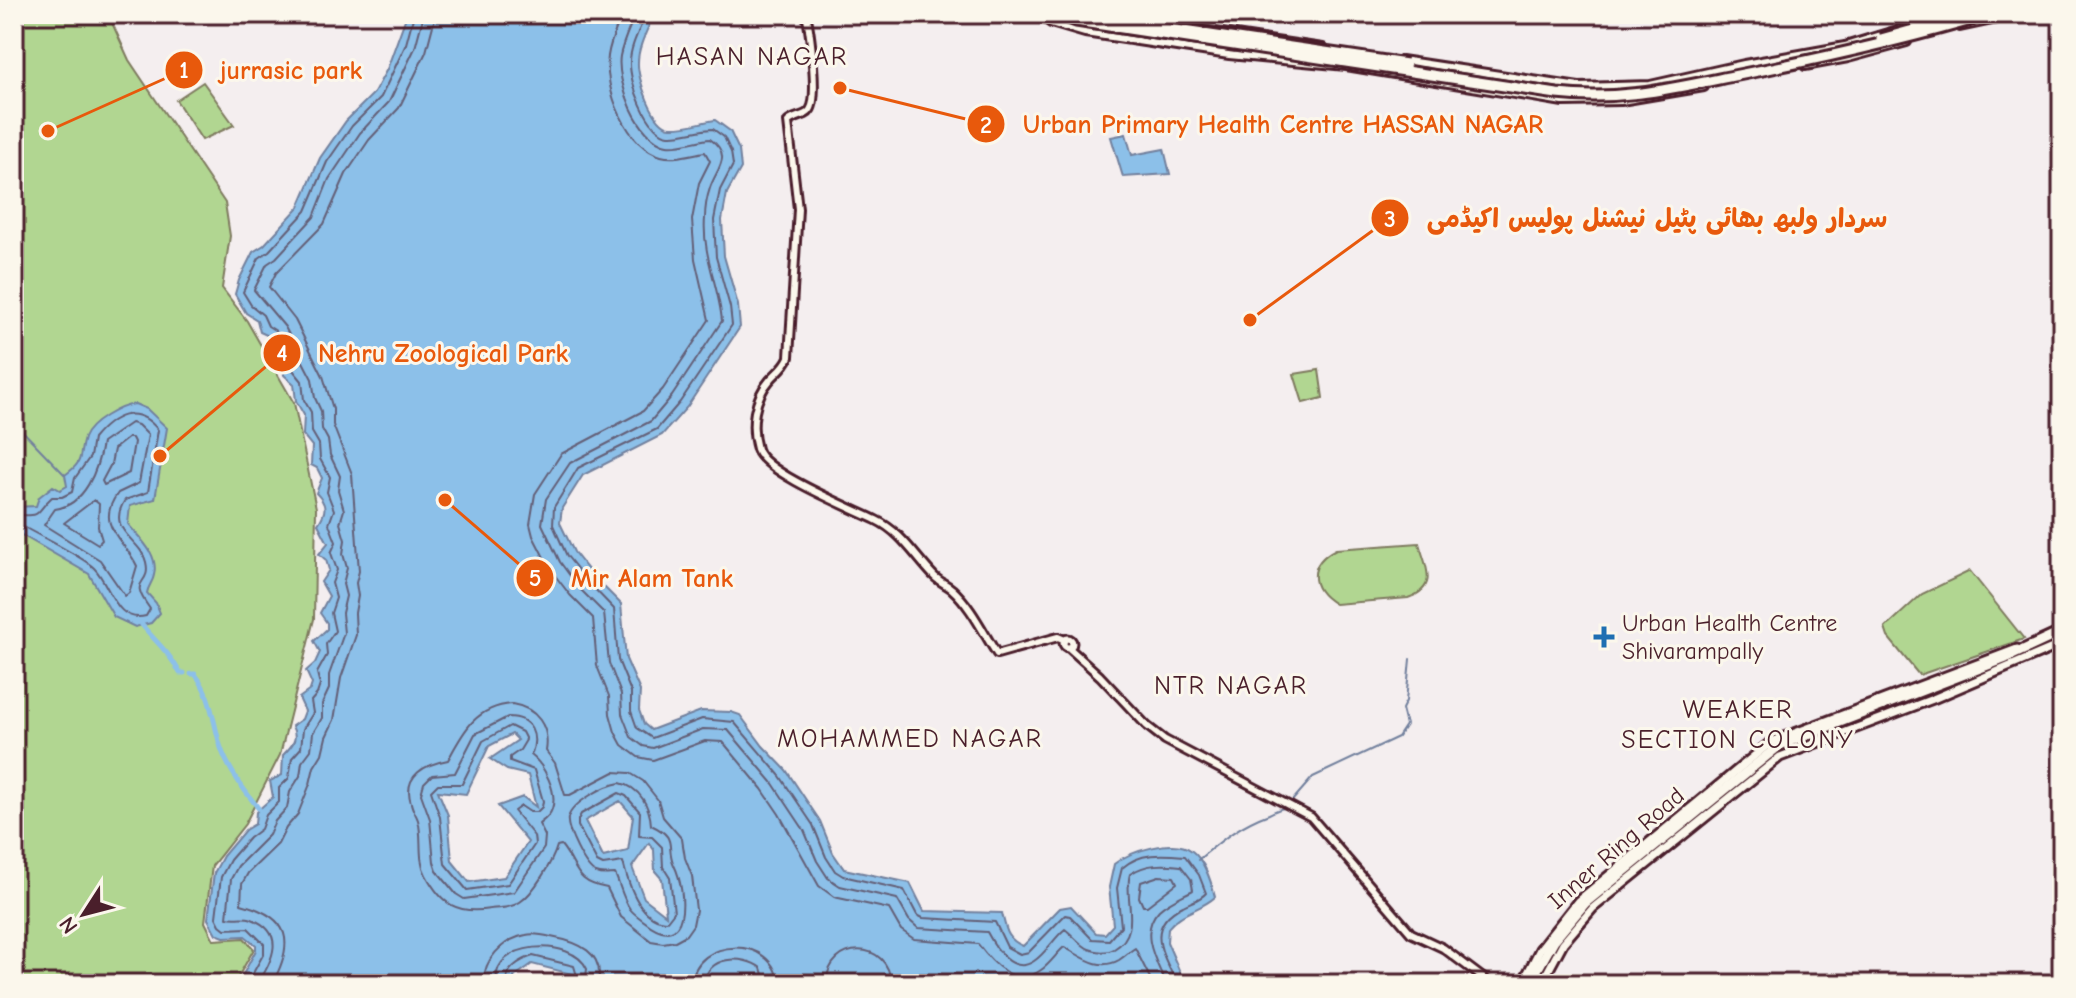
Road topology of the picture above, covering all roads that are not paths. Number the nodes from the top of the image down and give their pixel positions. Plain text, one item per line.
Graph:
1 (806, 14) edge
2 (1038, 14) edge
3 (1057, 14) edge
4 (1073, 14) edge
5 (1093, 14) edge
6 (1950, 14) edge
7 (1970, 14) edge
8 (1992, 14) edge
9 (2021, 14) edge
10 (1874, 37) junction
11 (1877, 50) junction
12 (1439, 66) junction
13 (1437, 82) junction
14 (2062, 630) edge
15 (2062, 641) edge
16 (1491, 984) edge
17 (1522, 984) edge
18 (1529, 984) edge
19 (1538, 984) edge

1 - 16 street
2 - 13 street
3 - 8 highway, bridge
4 - 7 highway, bridge
5 - 12 street
6 - 10 street
9 - 11 street
10 - 11 street
10 - 12 street
11 - 13 street
12 - 13 street
14 - 17 main road, Inner Ring Road
14 - 18 highway
15 - 19 highway

